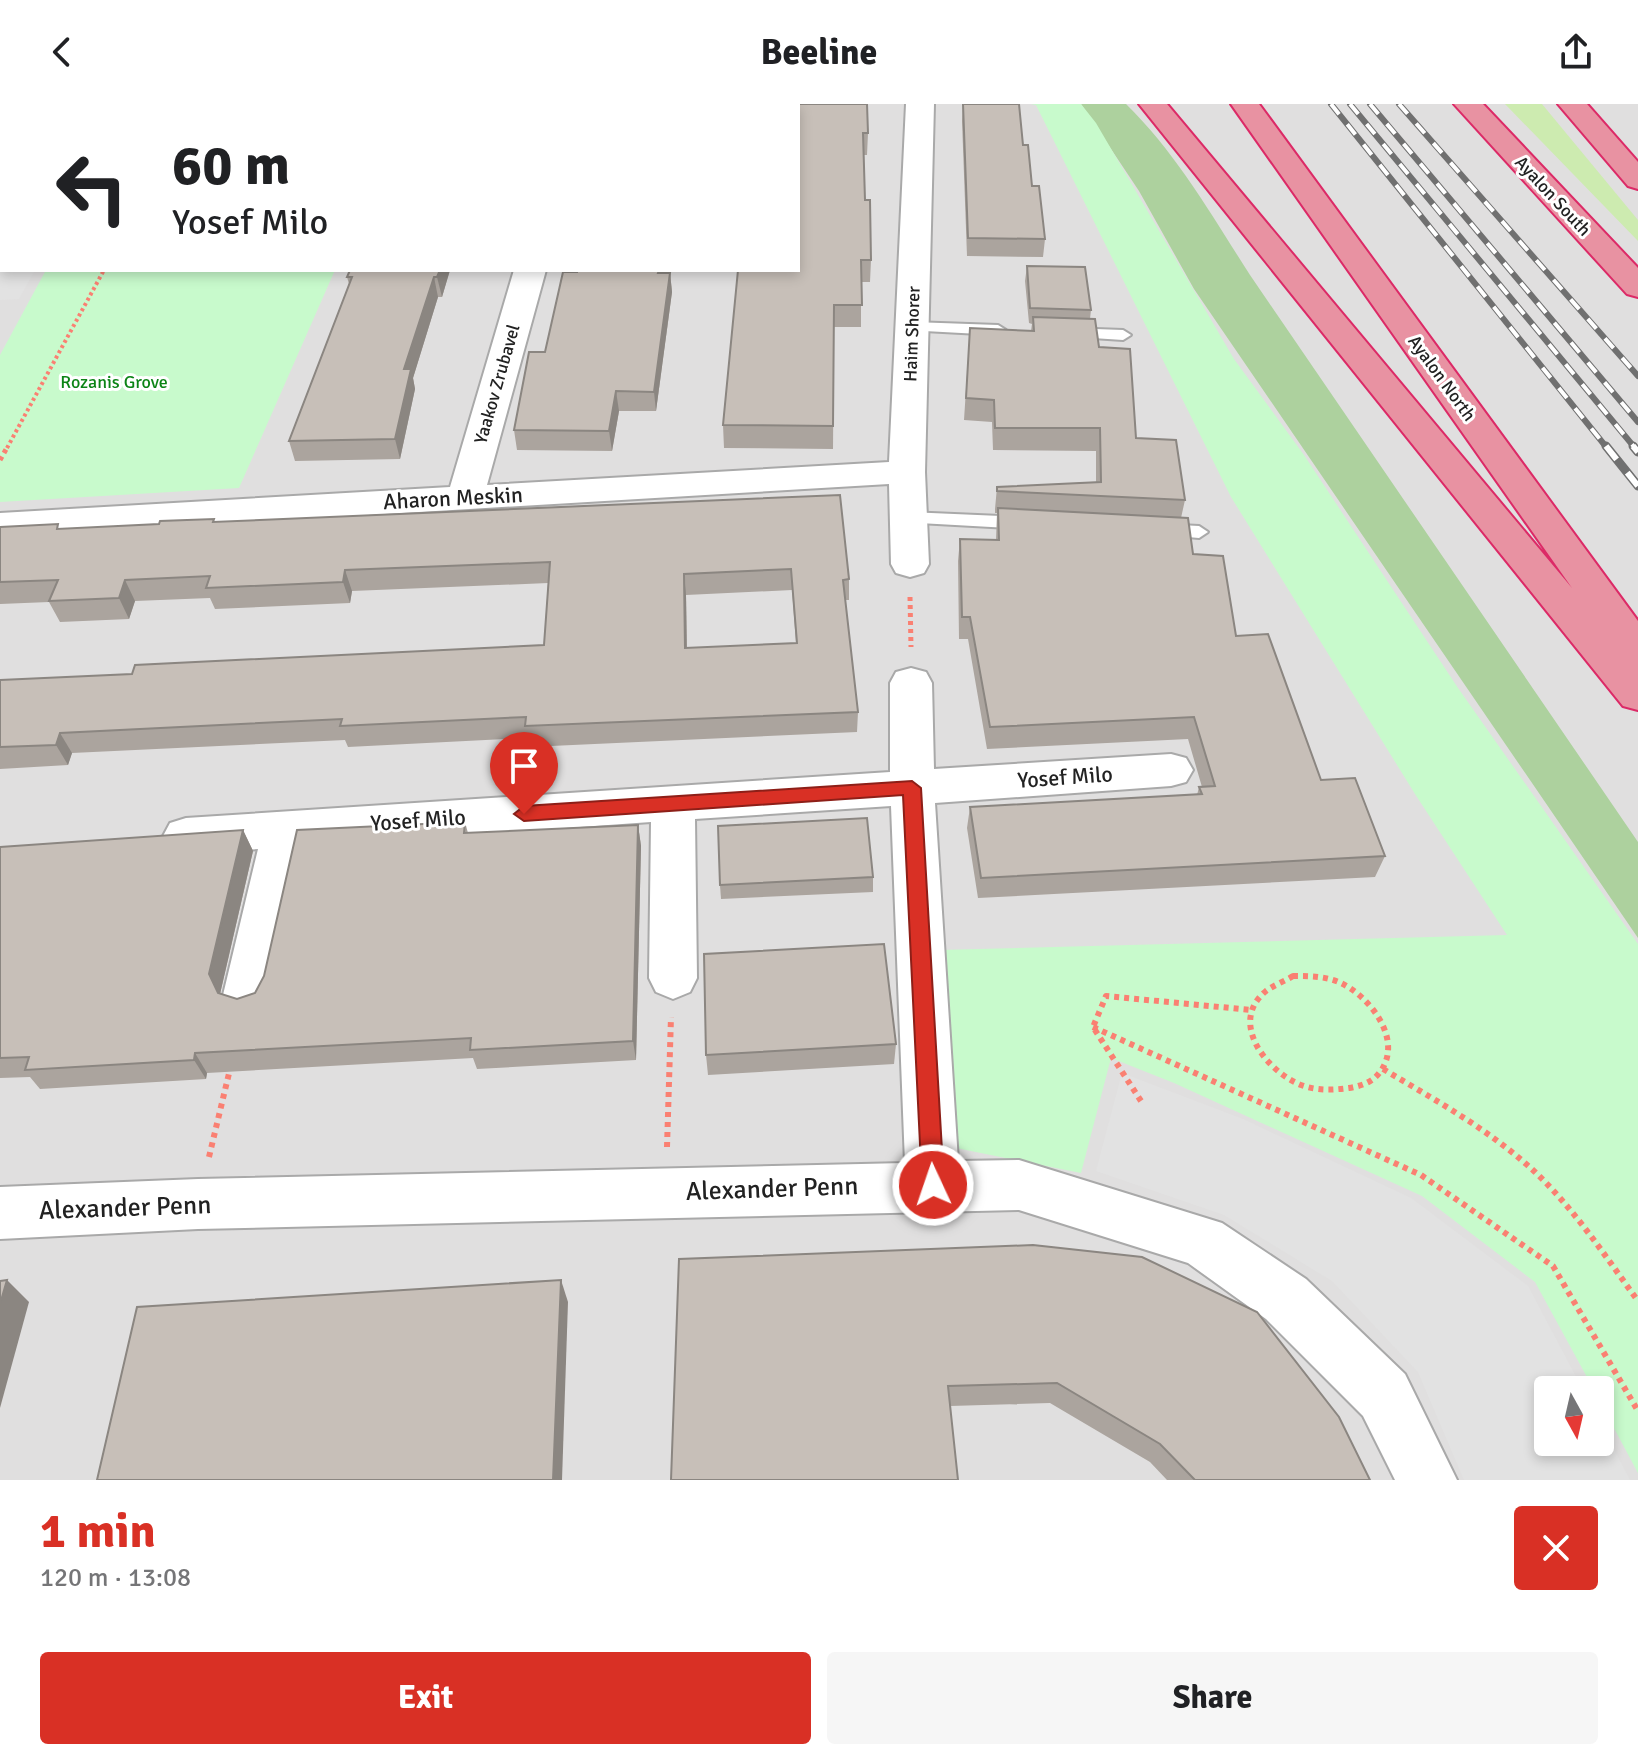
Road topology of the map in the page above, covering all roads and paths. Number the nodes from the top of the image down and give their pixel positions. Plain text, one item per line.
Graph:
1 (920, 104) edge
2 (1153, 104) edge
3 (1245, 104) edge
4 (1468, 104) edge
5 (1572, 104) edge
6 (1638, 180) edge
7 (103, 272) edge
8 (529, 272) edge
9 (1638, 287) edge
10 (912, 327) junction
11 (1018, 331) edge
12 (1048, 332) edge
13 (1123, 335) dead end
14 (0, 460) edge
15 (907, 472) junction
16 (465, 497) junction
17 (908, 518) junction
18 (1046, 524) edge
19 (0, 525) edge
20 (1138, 529) edge
21 (1199, 532) dead end
22 (910, 564) joint
23 (1638, 651) edge
24 (911, 683) joint
25 (1638, 695) edge
26 (1171, 770) dead end
27 (912, 788) junction
28 (673, 804) junction
29 (285, 829) junction
30 (142, 839) edge
31 (673, 978) joint
32 (247, 995) joint
33 (1251, 1010) junction
34 (1093, 1027) junction
35 (1383, 1069) junction
36 (1141, 1101) dead end
37 (933, 1185) junction
38 (666, 1192) junction
39 (198, 1204) junction
40 (0, 1213) edge
41 (1638, 1301) edge
42 (1638, 1411) edge
43 (1427, 1480) edge

1 - 10 street, Haim Shorer
2 - 25 highway
3 - 23 highway, Ayalon North
4 - 9 highway, Ayalon South
5 - 6 highway
7 - 14 path
8 - 16 street, Yaakov Zrubavel
10 - 11 lane
10 - 15 street, Haim Shorer
12 - 13 lane
15 - 16 street, Aharon Meskin
15 - 17 street, Haim Shorer
16 - 19 street, Aharon Meskin
17 - 18 lane
17 - 22 street, Haim Shorer
20 - 21 lane
22 - 24 path
24 - 27 street
26 - 27 street, Yosef Milo
27 - 28 street, Yosef Milo
27 - 37 street
28 - 29 street, Yosef Milo
28 - 31 street
29 - 30 street, Yosef Milo
29 - 32 street
31 - 38 path
32 - 39 path
33 - 34 path
33 - 35 path
33 - 35 path
34 - 36 path
34 - 42 path
35 - 41 path
37 - 38 street, Alexander Penn
37 - 43 street, Alexander Penn
38 - 39 street, Alexander Penn
39 - 40 street, Alexander Penn

